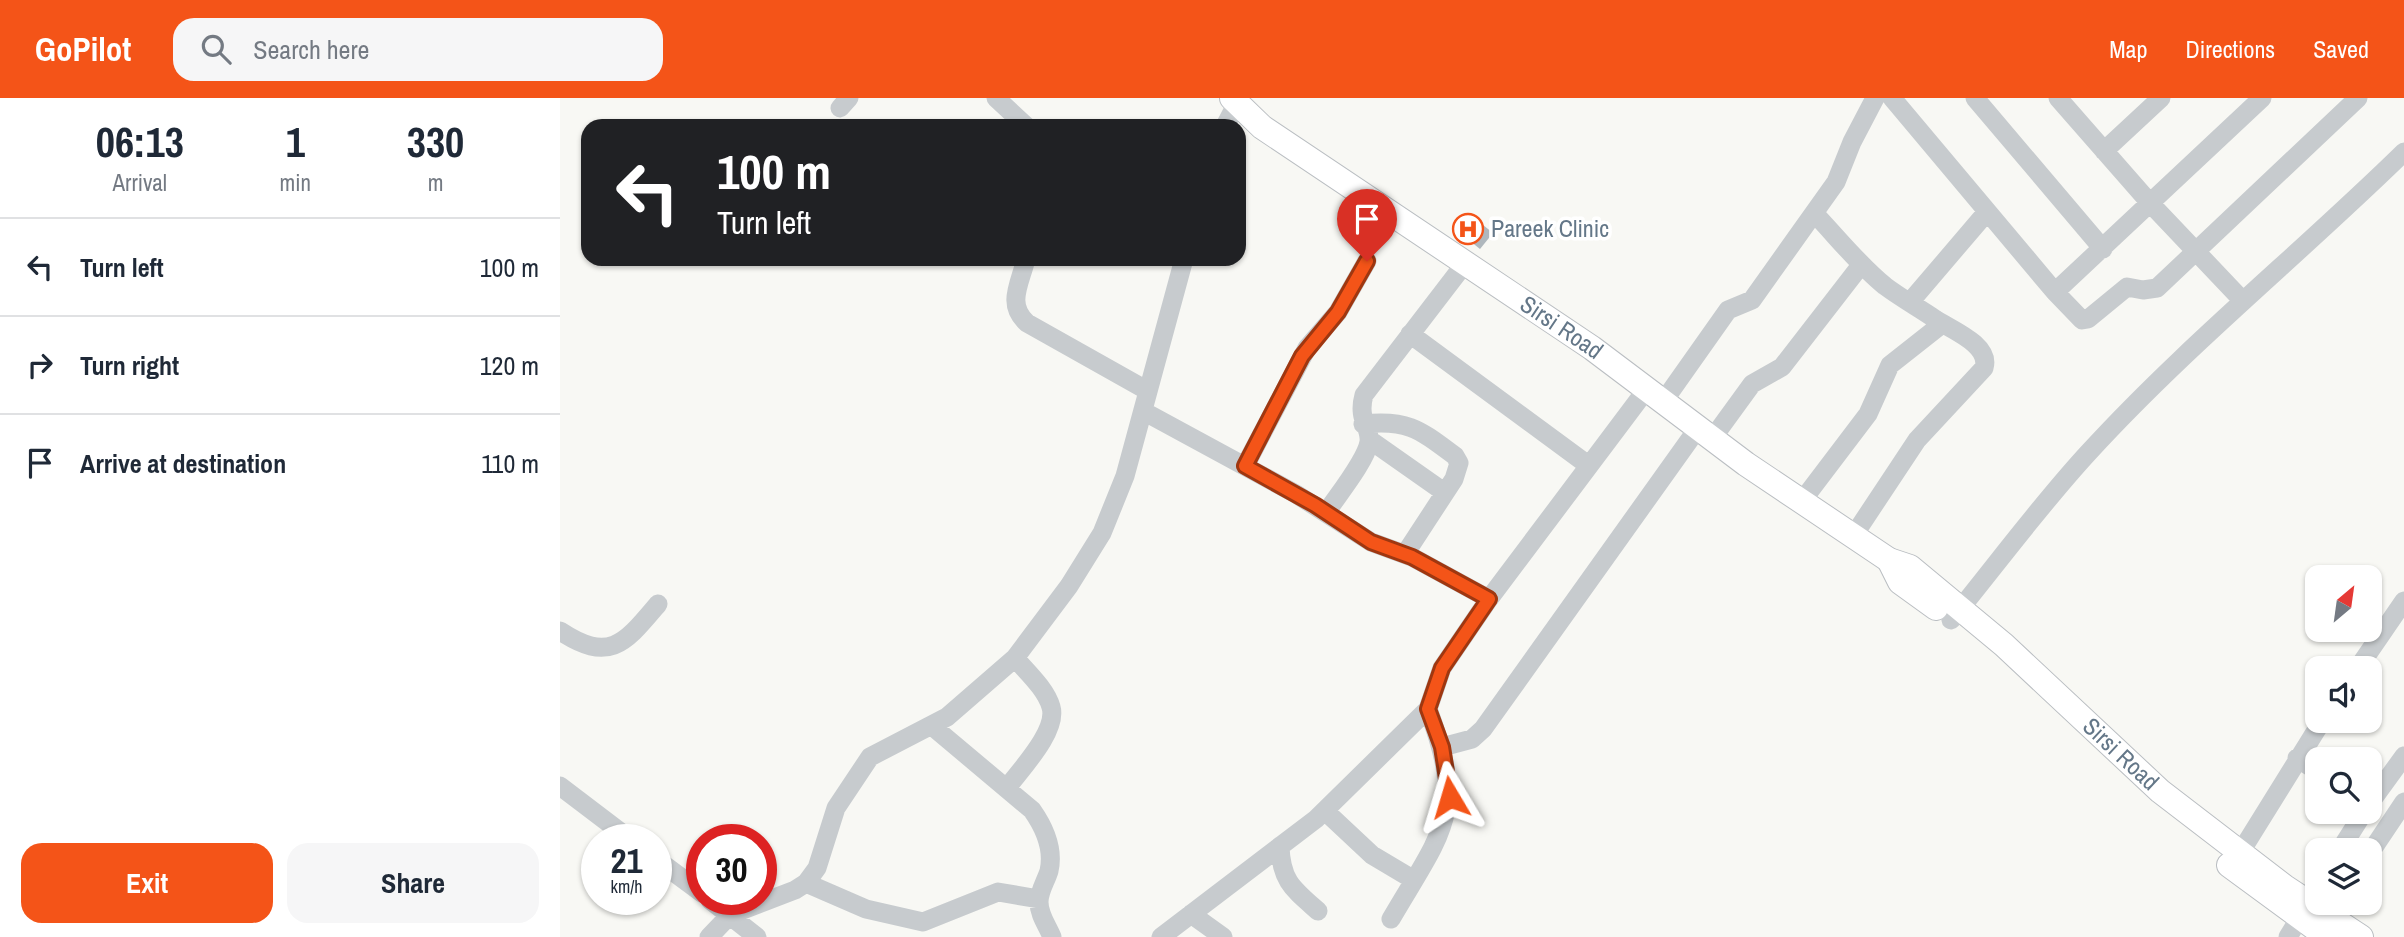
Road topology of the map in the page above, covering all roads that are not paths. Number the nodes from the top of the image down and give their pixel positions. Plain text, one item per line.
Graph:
1 (996, 98) edge
2 (1875, 98) edge
3 (1892, 98) edge
4 (1975, 98) edge
5 (2161, 98) edge
6 (2262, 98) edge
7 (2358, 98) edge
8 (1235, 100) edge
9 (2063, 100) edge
10 (1018, 119) edge
11 (1228, 119) edge
12 (2104, 151) junction
13 (2404, 152) edge
14 (2150, 203) junction
15 (1814, 212) junction
16 (1986, 213) junction
17 (2103, 249) junction
18 (2196, 252) junction
19 (1367, 261) dead end
20 (1465, 262) junction
21 (1861, 265) junction
22 (1024, 266) edge
23 (1182, 266) edge
24 (2055, 292) junction
25 (2243, 301) junction
26 (1910, 302) junction
27 (1942, 324) junction
28 (1410, 334) junction
29 (1148, 391) junction
30 (1655, 396) junction
31 (1143, 411) junction
32 (1366, 432) junction
33 (1705, 434) junction
34 (1588, 465) junction
35 (1245, 466) junction
36 (1444, 492) junction
37 (1802, 501) junction
38 (1326, 513) junction
39 (1854, 535) junction
40 (1405, 554) junction
41 (1489, 599) junction
42 (2404, 601) edge
43 (657, 604) dead end
44 (1955, 614) junction
45 (560, 631) edge
46 (2366, 656) edge
47 (1015, 658) junction
48 (1428, 709) junction
49 (932, 726) junction
50 (2314, 733) edge
51 (1442, 747) junction
52 (2404, 756) edge
53 (2297, 758) junction
54 (2305, 763) edge
55 (560, 786) edge
56 (2382, 787) edge
57 (1007, 788) junction
58 (2404, 802) edge
59 (1325, 811) junction
60 (2382, 814) edge
61 (2390, 821) junction
62 (610, 824) edge
63 (2379, 838) edge
64 (1280, 846) junction
65 (2241, 853) junction
66 (672, 871) edge
67 (1414, 880) junction
68 (686, 882) edge
69 (806, 883) junction
70 (777, 897) edge
71 (1039, 899) junction
72 (1318, 911) dead end
73 (1191, 914) junction
74 (730, 915) joint
75 (1391, 919) dead end
76 (2316, 919) edge
77 (709, 937) edge
78 (757, 937) edge
79 (1052, 937) edge
80 (1161, 937) edge
81 (1223, 937) edge
82 (2361, 937) edge

1 - 10 street
2 - 15 street
3 - 16 street
4 - 17 street
5 - 12 street
6 - 14 street
7 - 18 street
8 - 11 street
8 - 20 main road, Sirsi Road
9 - 12 street
12 - 14 street
13 - 25 street
14 - 17 street
14 - 18 street
15 - 21 street
15 - 30 street
16 - 24 street
16 - 26 street
17 - 24 street
18 - 24 street
18 - 25 street
19 - 35 street
20 - 28 street
20 - 30 main road, Sirsi Road
21 - 26 street
21 - 33 street
22 - 29 street
23 - 29 street
25 - 44 street
26 - 27 street
27 - 37 street
27 - 39 street
28 - 32 street
28 - 34 street
29 - 31 street
30 - 33 main road, Sirsi Road
30 - 34 street
31 - 35 street
31 - 47 street
32 - 36 street
32 - 36 street
32 - 38 street
33 - 37 main road, Sirsi Road
33 - 51 street
34 - 41 street
35 - 38 street
36 - 40 street
37 - 39 main road, Sirsi Road
38 - 40 street
39 - 44 main road, Sirsi Road
40 - 41 street
41 - 48 street
42 - 46 street
43 - 45 street
44 - 65 main road, Sirsi Road
44 - 76 main road, Sirsi Road
47 - 49 street
47 - 57 street
48 - 51 street
48 - 59 street
49 - 57 street
49 - 69 street
50 - 53 street
51 - 67 street
52 - 56 street
53 - 54 street
53 - 65 street
55 - 62 street
57 - 71 street
58 - 61 street
59 - 64 street
59 - 67 street
60 - 61 street
61 - 63 street
64 - 72 street
64 - 73 street
65 - 76 main road, Sirsi Road
66 - 68 street
67 - 75 street
69 - 70 street
69 - 71 street
71 - 79 street
73 - 80 street
73 - 81 street
74 - 77 street
74 - 78 street
76 - 82 main road, Sirsi Road

